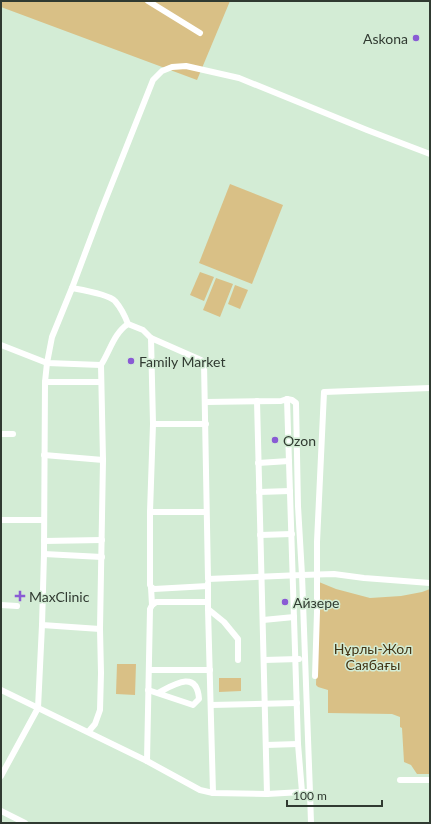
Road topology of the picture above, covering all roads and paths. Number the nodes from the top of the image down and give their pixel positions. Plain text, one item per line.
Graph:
1 (148, 1) edge
2 (200, 33) dead end
3 (430, 154) edge
4 (72, 288) junction
5 (128, 324) junction
6 (151, 338) junction
7 (1, 345) edge
8 (47, 363) junction
9 (101, 365) junction
10 (45, 382) junction
11 (101, 382) junction
12 (430, 388) edge
13 (287, 399) junction
14 (206, 402) junction
15 (257, 402) junction
16 (154, 424) junction
17 (206, 424) junction
18 (1, 434) edge
19 (14, 434) dead end
20 (44, 455) junction
21 (103, 460) junction
22 (289, 461) junction
23 (258, 463) junction
24 (290, 491) junction
25 (259, 492) junction
26 (150, 512) junction
27 (206, 512) junction
28 (1, 520) edge
29 (44, 520) junction
30 (292, 534) junction
31 (260, 535) junction
32 (102, 540) junction
33 (44, 541) junction
34 (44, 554) junction
35 (102, 557) junction
36 (317, 574) junction
37 (302, 575) junction
38 (293, 576) junction
39 (261, 577) junction
40 (208, 579) junction
41 (430, 583) edge
42 (208, 586) junction
43 (151, 587) junction
44 (1, 605) edge
45 (152, 605) junction
46 (17, 606) dead end
47 (208, 606) junction
48 (294, 617) junction
49 (263, 620) junction
50 (42, 625) junction
51 (100, 628) junction
52 (296, 659) junction
53 (304, 659) junction
54 (238, 660) dead end
55 (264, 660) junction
56 (149, 670) junction
57 (210, 670) junction
58 (315, 676) dead end
59 (1, 690) edge
60 (148, 690) junction
61 (158, 693) junction
62 (297, 703) junction
63 (211, 704) junction
64 (265, 704) junction
65 (38, 708) junction
66 (89, 732) junction
67 (298, 744) junction
68 (266, 745) junction
69 (147, 761) junction
70 (1, 776) edge
71 (400, 780) dead end
72 (430, 780) edge
73 (302, 792) junction
74 (213, 793) junction
75 (310, 793) junction
76 (267, 794) junction
77 (1, 811) edge
78 (25, 823) edge
79 (310, 823) edge

1 - 2 street
3 - 4 street
4 - 5 street
4 - 8 street
5 - 6 street
5 - 9 street
6 - 14 street
6 - 16 street
7 - 8 street
8 - 9 street
8 - 10 street
9 - 11 street
10 - 11 street
10 - 20 street
11 - 21 street
12 - 36 street
13 - 15 street
13 - 22 street
13 - 37 street
14 - 15 street
14 - 17 street
15 - 23 street
16 - 17 street
16 - 26 street
17 - 27 street
18 - 19 street
20 - 21 street
20 - 29 street
21 - 32 street
22 - 23 street
22 - 24 street
23 - 25 street
24 - 25 street
24 - 30 street
25 - 31 street
26 - 27 street
26 - 43 street
27 - 40 street
28 - 29 street
29 - 33 street
30 - 31 street
30 - 38 street
31 - 39 street
32 - 33 street
32 - 35 street
33 - 34 street
34 - 35 street
34 - 50 street
35 - 51 street
36 - 37 street
36 - 41 street
36 - 58 street
37 - 38 street
37 - 53 street
38 - 39 street
38 - 48 street
39 - 40 street
39 - 49 street
40 - 42 street
42 - 43 street
42 - 47 street
43 - 45 street
44 - 46 street
45 - 47 street
45 - 56 street
47 - 54 street
47 - 57 street
48 - 49 street
48 - 52 street
49 - 55 street
50 - 51 street
50 - 65 street
51 - 66 street
52 - 53 street
52 - 55 street
52 - 62 street
53 - 75 street
55 - 64 street
56 - 57 street
56 - 60 street
57 - 63 street
59 - 65 street
60 - 61 street
60 - 69 street
61 - 61 street
62 - 64 street
62 - 67 street
63 - 64 street
63 - 74 street
64 - 68 street
65 - 66 street
65 - 70 street
66 - 69 street
67 - 68 street
67 - 73 street
68 - 76 street
69 - 74 street
71 - 72 street
73 - 75 street
73 - 76 street
74 - 76 street
75 - 79 street
77 - 78 street

